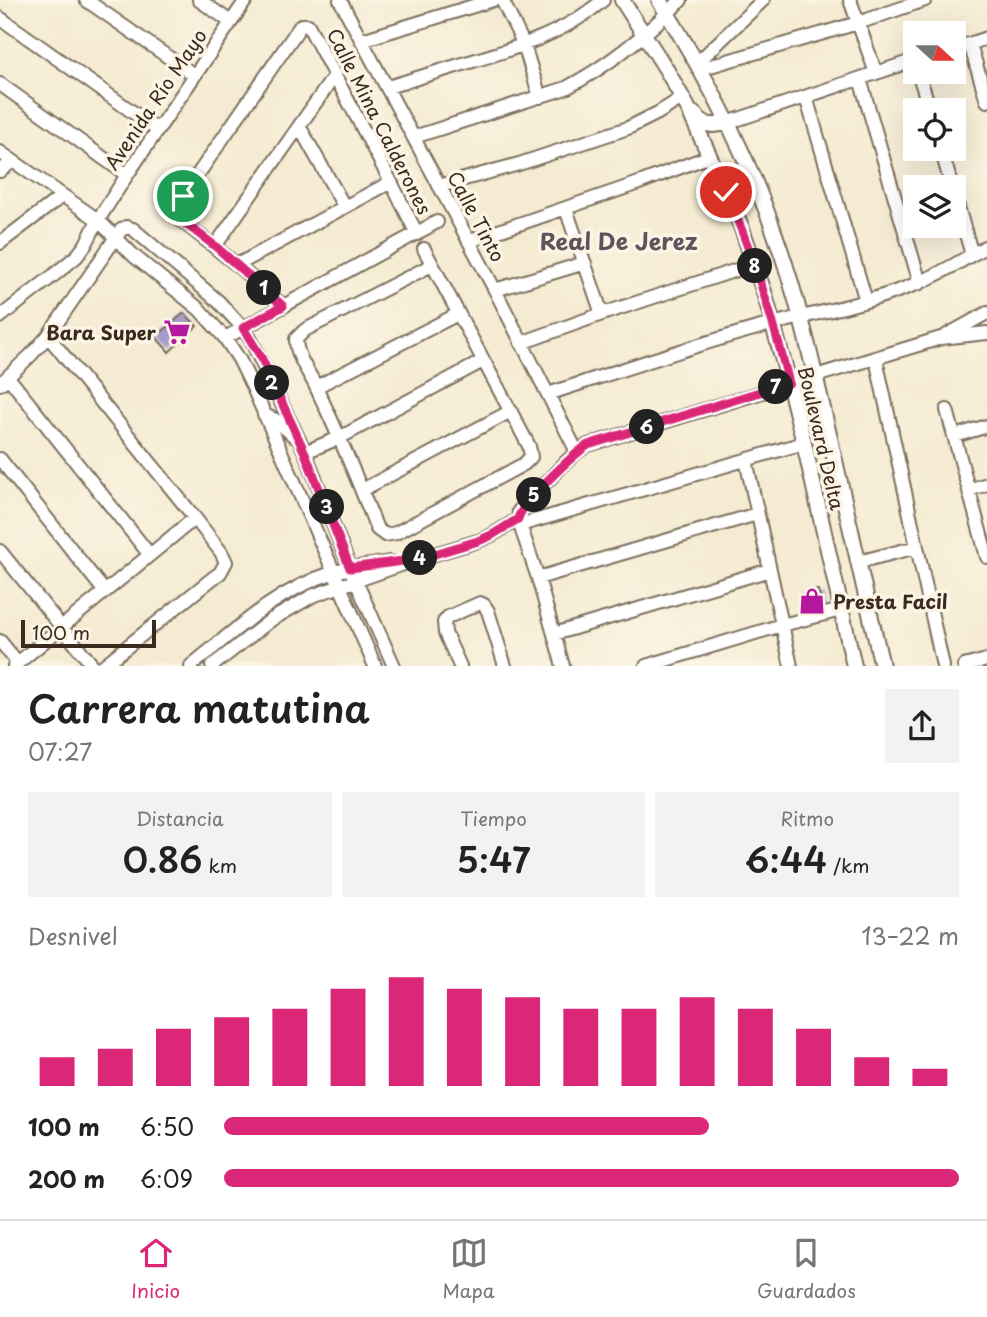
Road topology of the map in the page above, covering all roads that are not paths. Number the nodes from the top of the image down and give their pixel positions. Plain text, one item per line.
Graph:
1 (86, 0) edge
2 (199, 0) edge
3 (246, 0) edge
4 (494, 0) edge
5 (502, 0) edge
6 (603, 0) edge
7 (622, 0) edge
8 (659, 0) edge
9 (681, 0) edge
10 (763, 0) edge
11 (850, 0) edge
12 (925, 0) edge
13 (346, 3) edge
14 (668, 13) junction
15 (0, 19) edge
16 (231, 22) junction
17 (858, 23) junction
18 (643, 34) junction
19 (987, 38) edge
20 (362, 40) junction
21 (970, 44) junction
22 (524, 45) junction
23 (966, 45) edge
24 (903, 64) edge
25 (699, 66) junction
26 (876, 73) junction
27 (194, 75) junction
28 (335, 75) junction
29 (860, 79) junction
30 (0, 84) edge
31 (388, 87) junction
32 (540, 97) junction
33 (806, 97) junction
34 (987, 101) edge
35 (685, 102) junction
36 (727, 123) junction
37 (299, 126) junction
38 (158, 130) junction
39 (414, 137) junction
40 (0, 152) edge
41 (710, 156) junction
42 (13, 161) junction
43 (0, 171) edge
44 (127, 175) junction
45 (391, 182) junction
46 (439, 186) junction
47 (62, 196) junction
48 (344, 206) junction
49 (566, 209) junction
50 (99, 220) junction
51 (437, 222) dead end
52 (118, 234) junction
53 (416, 234) junction
54 (966, 234) edge
55 (469, 241) junction
56 (0, 243) edge
57 (215, 246) junction
58 (987, 246) edge
59 (424, 249) dead end
60 (972, 255) junction
61 (585, 263) junction
62 (754, 264) junction
63 (237, 265) junction
64 (432, 265) junction
65 (919, 283) junction
66 (495, 290) junction
67 (179, 292) junction
68 (218, 301) junction
69 (866, 301) junction
70 (283, 306) junction
71 (987, 313) edge
72 (458, 314) junction
73 (602, 314) junction
74 (0, 317) edge
75 (801, 319) junction
76 (774, 324) junction
77 (243, 328) junction
78 (987, 333) edge
79 (48, 336) junction
80 (225, 338) junction
81 (941, 338) junction
82 (521, 343) junction
83 (261, 357) junction
84 (876, 359) junction
85 (483, 361) junction
86 (816, 377) junction
87 (4, 381) edge
88 (789, 383) junction
89 (316, 387) junction
90 (254, 390) junction
91 (548, 394) junction
92 (947, 410) dead end
93 (511, 411) junction
94 (264, 415) junction
95 (987, 426) edge
96 (955, 436) junction
97 (339, 438) junction
98 (804, 443) junction
99 (303, 448) junction
100 (577, 452) junction
101 (0, 459) edge
102 (746, 460) junction
103 (315, 477) junction
104 (987, 484) edge
105 (362, 490) junction
106 (969, 490) junction
107 (757, 514) junction
108 (195, 518) junction
109 (518, 519) junction
110 (319, 537) junction
111 (985, 542) edge
112 (917, 547) junction
113 (0, 551) edge
114 (150, 555) junction
115 (987, 557) edge
116 (858, 562) junction
117 (770, 570) junction
118 (334, 572) junction
119 (353, 574) junction
120 (538, 579) junction
121 (339, 585) junction
122 (105, 592) junction
123 (841, 610) junction
124 (782, 625) junction
125 (61, 627) junction
126 (554, 634) junction
127 (0, 641) edge
128 (987, 660) edge
129 (16, 664) edge
130 (93, 666) edge
131 (103, 666) edge
132 (191, 666) edge
133 (212, 666) edge
134 (375, 666) edge
135 (394, 666) edge
136 (460, 666) edge
137 (505, 666) edge
138 (563, 666) edge
139 (646, 666) edge
140 (791, 666) edge
141 (854, 666) edge
142 (882, 666) edge
143 (943, 666) edge
144 (964, 666) edge

1 - 27 street
2 - 16 street
3 - 16 street, Avenida Río Mayo
4 - 20 street
5 - 22 street
6 - 22 street
7 - 18 main road, Boulevard Delta
8 - 14 main road, Boulevard Delta
9 - 14 street
10 - 25 street
11 - 17 street
12 - 17 street
13 - 20 street, Calle Tinto
14 - 18 street
14 - 25 main road, Boulevard Delta
15 - 38 street
16 - 27 street, Avenida Río Mayo
17 - 25 street
17 - 26 street
18 - 32 street
18 - 35 main road, Boulevard Delta
19 - 21 street
20 - 31 street, Calle Tinto
21 - 23 street
21 - 34 street
22 - 31 street
22 - 32 street
24 - 26 street
25 - 36 main road, Boulevard Delta
26 - 29 street
27 - 38 street, Avenida Río Mayo
28 - 37 street
28 - 45 street, Calle Mina Calderones
28 - 57 street, Calle Mina Calderones
29 - 33 street
29 - 65 street
30 - 44 street
31 - 39 street, Calle Tinto
32 - 39 street
33 - 36 street
33 - 69 street
35 - 36 main road
35 - 41 main road, Boulevard Delta
35 - 46 street
36 - 75 main road, Boulevard Delta
37 - 48 street
37 - 57 street
38 - 44 street, Avenida Río Mayo
39 - 46 street, Calle Tinto
40 - 42 street
41 - 49 street
41 - 62 main road, Boulevard Delta
42 - 43 street
42 - 47 street
44 - 50 street, Avenida Río Mayo
45 - 48 street
45 - 53 street, Calle Mina Calderones
46 - 55 street, Calle Tinto
47 - 50 street
47 - 56 street
48 - 63 street
49 - 55 street
49 - 61 street
50 - 52 street
50 - 74 street, Avenida Río Mayo
51 - 53 street
52 - 67 street
52 - 68 street
52 - 79 street
53 - 70 street
54 - 60 street
55 - 66 street, Calle Tinto
57 - 63 street, Calle Mina Calderones
58 - 60 street
59 - 64 street
60 - 65 street
61 - 66 street
61 - 73 street
62 - 73 street
62 - 76 main road, Boulevard Delta
63 - 70 street, Calle Mina Calderones
64 - 72 street
64 - 89 street
65 - 69 street
66 - 82 street, Calle Tinto
67 - 68 street
67 - 80 street
68 - 77 street
69 - 75 street
70 - 77 street
71 - 81 street
72 - 85 street
72 - 89 street
73 - 82 street
75 - 76 street
75 - 86 main road, Boulevard Delta
76 - 88 main road, Boulevard Delta
76 - 91 street
77 - 80 street
77 - 83 street
78 - 81 street
79 - 87 street
79 - 108 street
80 - 90 street
81 - 84 street
82 - 91 street, Calle Tinto
83 - 90 street
83 - 99 street
84 - 86 street
84 - 112 street
85 - 93 street
85 - 97 street
86 - 88 street
86 - 116 main road, Boulevard Delta
87 - 114 street
88 - 98 main road, Boulevard Delta
88 - 100 street
89 - 97 street
90 - 94 street
91 - 100 street, Calle Tinto
92 - 96 street
93 - 105 street
93 - 105 street
94 - 99 street
94 - 110 street
95 - 96 street
96 - 106 street
97 - 99 street
97 - 105 street
98 - 102 street
98 - 123 main road, Boulevard Delta
99 - 103 street
100 - 109 street
101 - 122 street
102 - 107 street
102 - 109 street
103 - 110 street
103 - 119 street
104 - 106 street
106 - 111 street
107 - 117 street
107 - 120 street
108 - 114 street
108 - 131 street
109 - 119 street
109 - 120 street
110 - 118 street
111 - 115 street
112 - 116 street
112 - 143 street
113 - 125 street
114 - 122 street
116 - 142 main road, Boulevard Delta
117 - 124 street
117 - 126 street
118 - 119 street
118 - 121 street
118 - 132 street
119 - 121 street
119 - 135 street
120 - 126 street
121 - 133 street
121 - 134 street
122 - 125 street
123 - 124 street
123 - 141 main road, Boulevard Delta
124 - 139 street
124 - 140 street
125 - 129 street
125 - 130 street
126 - 138 street
127 - 129 street
128 - 144 street
136 - 137 street

